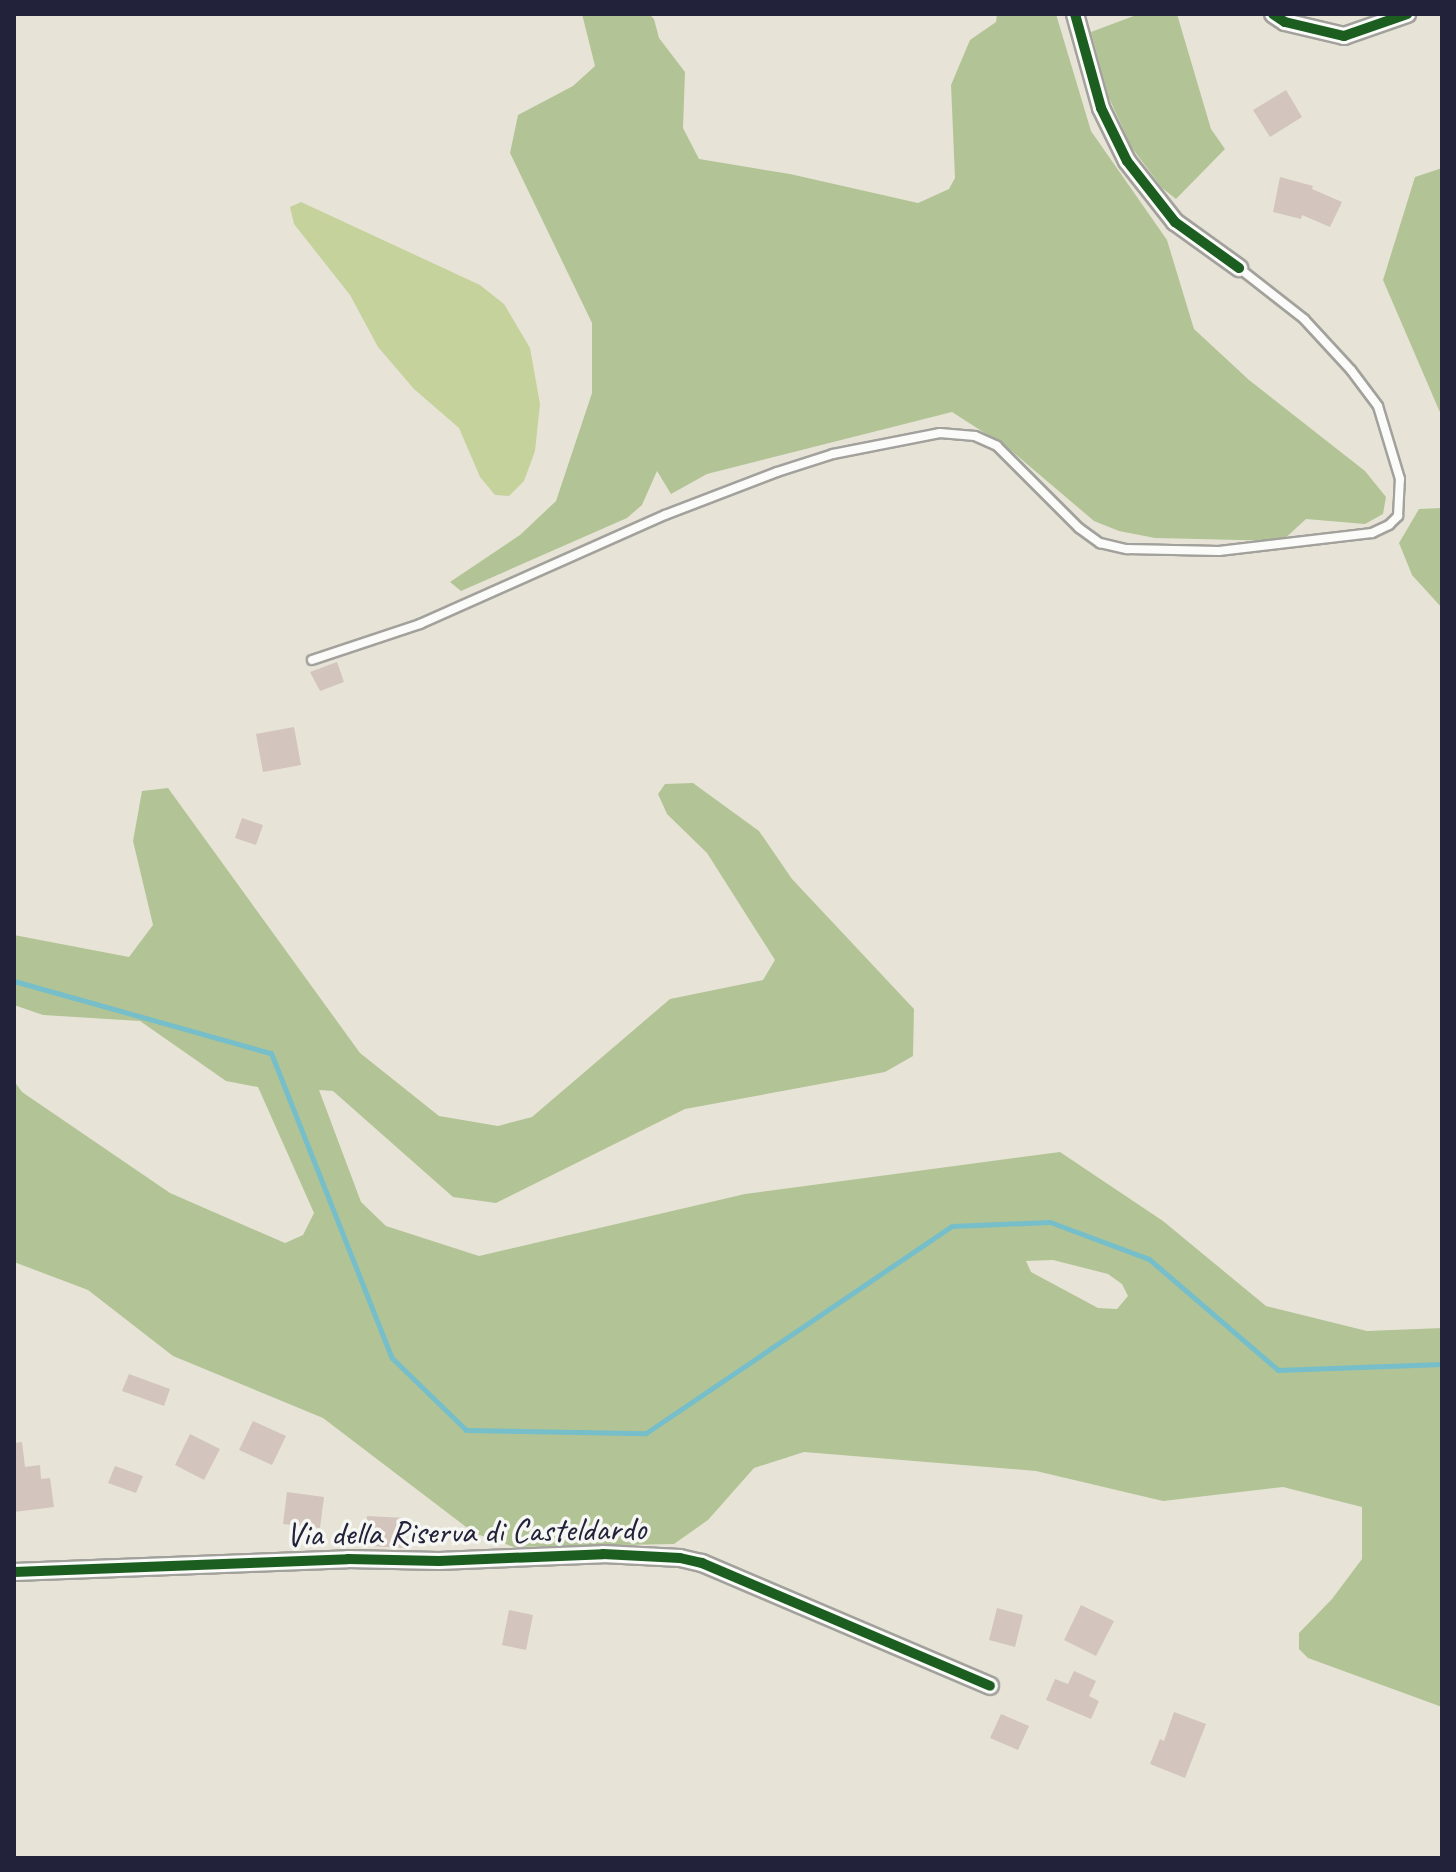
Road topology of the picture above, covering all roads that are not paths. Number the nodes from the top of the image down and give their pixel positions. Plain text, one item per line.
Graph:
1 (1075, 14) edge
2 (1273, 14) edge
3 (1407, 14) edge
4 (1239, 268) joint
5 (312, 660) dead end
6 (14, 1572) edge
7 (990, 1686) dead end

1 - 4 street
2 - 3 street
4 - 5 lane
6 - 7 street, Via della Riserva di Casteldardo

